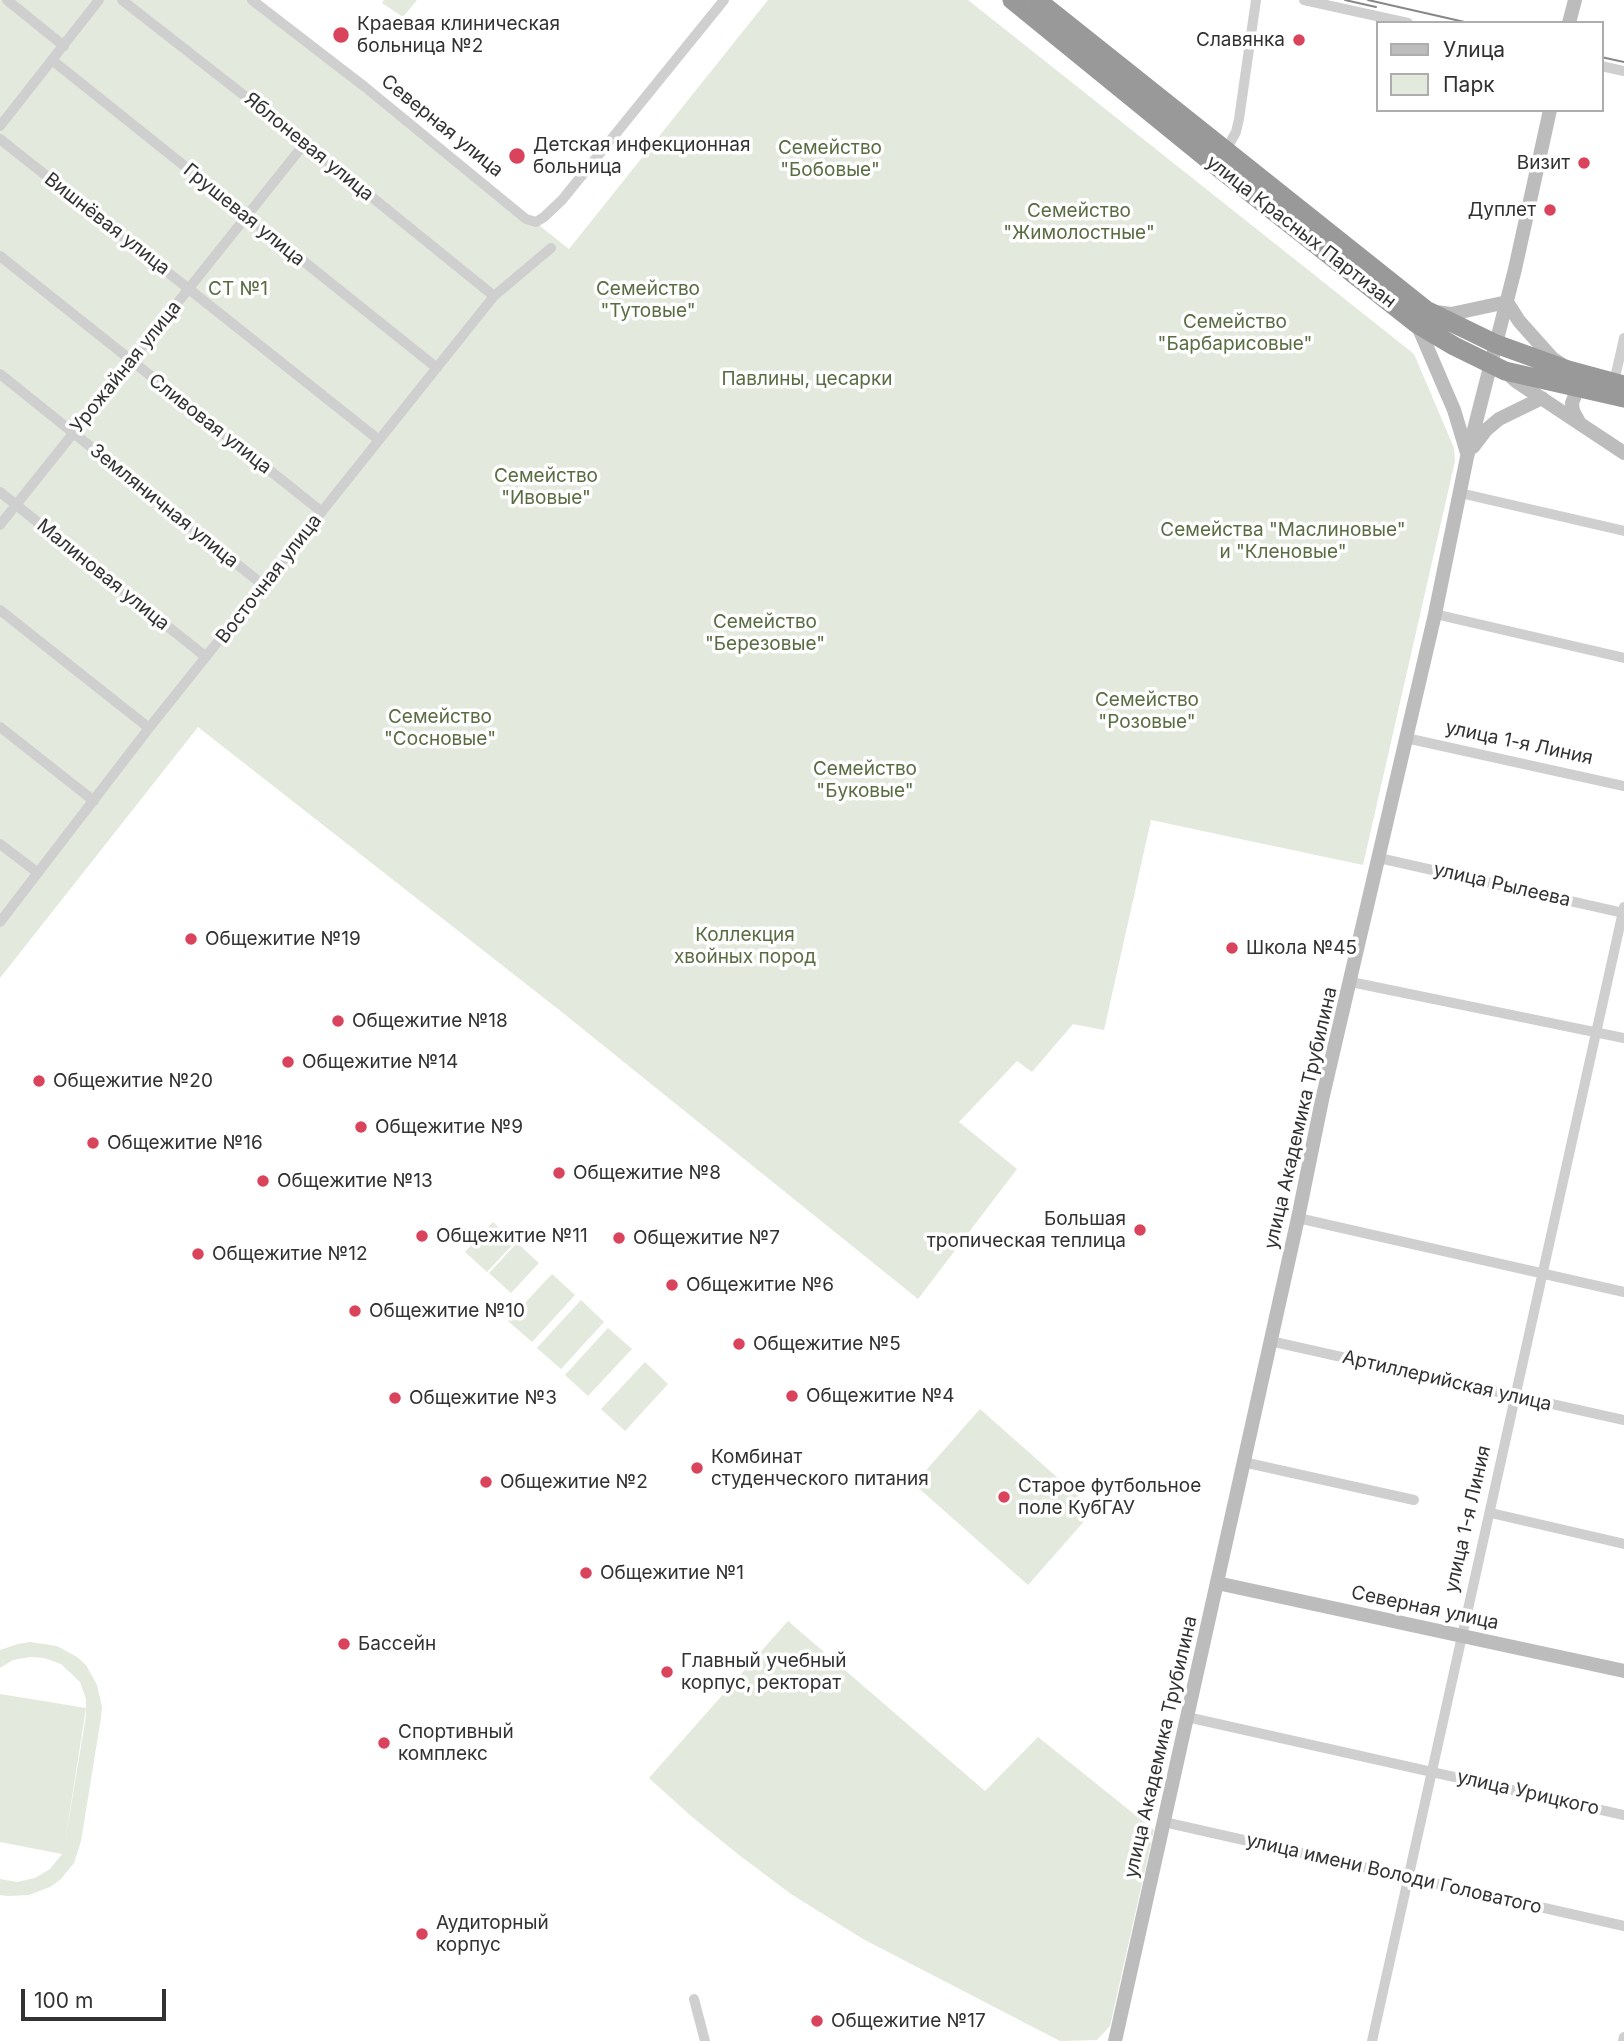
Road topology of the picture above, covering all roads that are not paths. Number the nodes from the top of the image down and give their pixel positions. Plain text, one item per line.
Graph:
1 (8, 0) edge
2 (99, 0) edge
3 (122, 0) edge
4 (252, 0) edge
5 (724, 0) edge
6 (1012, 0) edge
7 (1037, 0) edge
8 (1256, 0) edge
9 (1304, 0) edge
10 (1574, 0) edge
11 (1399, 21) edge
12 (1569, 21) edge
13 (64, 46) junction
14 (52, 60) junction
15 (1603, 66) edge
16 (1624, 71) edge
17 (1550, 112) edge
18 (2, 120) edge
19 (0, 139) edge
20 (305, 143) junction
21 (1226, 150) junction
22 (245, 217) junction
23 (551, 248) dead end
24 (0, 256) edge
25 (189, 289) junction
26 (494, 296) junction
27 (1507, 302) junction
28 (1422, 317) junction
29 (1624, 338) edge
30 (1496, 344) junction
31 (131, 361) junction
32 (437, 368) junction
33 (1498, 368) junction
34 (1568, 370) junction
35 (0, 374) edge
36 (1581, 388) junction
37 (1621, 388) edge
38 (1542, 398) junction
39 (1579, 422) junction
40 (72, 432) junction
41 (379, 440) junction
42 (1624, 453) edge
43 (1468, 454) junction
44 (0, 492) edge
45 (1460, 494) junction
46 (16, 505) junction
47 (322, 512) junction
48 (0, 525) edge
49 (1624, 531) edge
50 (263, 585) junction
51 (0, 610) edge
52 (1435, 614) junction
53 (206, 657) junction
54 (1624, 658) edge
55 (0, 727) edge
56 (149, 728) junction
57 (1406, 738) junction
58 (1624, 786) edge
59 (94, 801) junction
60 (0, 844) edge
61 (1379, 858) junction
62 (38, 873) junction
63 (1624, 911) edge
64 (0, 922) edge
65 (1351, 982) junction
66 (1596, 1031) junction
67 (1624, 1038) edge
68 (1298, 1218) junction
69 (1543, 1275) junction
70 (1624, 1292) edge
71 (1270, 1341) junction
72 (1514, 1396) junction
73 (1624, 1420) edge
74 (1243, 1462) junction
75 (1414, 1500) dead end
76 (1491, 1513) junction
77 (1624, 1544) edge
78 (1217, 1583) junction
79 (1461, 1636) junction
80 (1624, 1671) edge
81 (1187, 1717) junction
82 (1433, 1772) junction
83 (1624, 1815) edge
84 (1164, 1822) junction
85 (1408, 1879) junction
86 (1624, 1926) edge
87 (694, 1999) dead end
88 (705, 2041) edge
89 (1115, 2041) edge
90 (1373, 2041) edge

1 - 13 street
2 - 13 street
3 - 20 street, Яблоневая улица
4 - 5 street, Северная улица
6 - 28 highway, улица Красных Партизан
7 - 21 highway, улица Красных Партизан
8 - 21 street
9 - 11 street
10 - 12 main road
13 - 14 street
14 - 18 street
14 - 22 street, Грушевая улица
15 - 16 street
17 - 27 main road, улица Академика Трубилина
19 - 25 street, Вишнёвая улица
20 - 22 street, Урожайная улица
20 - 26 street, Яблоневая улица
21 - 28 highway, улица Красных Партизан
22 - 25 street, Урожайная улица
22 - 32 street, Грушевая улица
23 - 26 street, Восточная улица
24 - 31 street, Сливовая улица
25 - 31 street, Урожайная улица
25 - 41 street, Вишнёвая улица
26 - 32 street, Восточная улица
27 - 28 main road
27 - 30 main road, улица Академика Трубилина
27 - 34 main road
28 - 30 highway, улица Красных Партизан
28 - 33 highway, улица Красных Партизан
28 - 43 main road, улица Академика Трубилина
29 - 37 street
30 - 33 main road, улица Академика Трубилина
30 - 34 highway, улица Красных Партизан
31 - 40 street, Урожайная улица
31 - 47 street, Сливовая улица
32 - 41 street, Восточная улица
33 - 36 highway, улица Красных Партизан
33 - 38 main road
33 - 43 main road, улица Академика Трубилина
34 - 37 highway, улица Красных Партизан
35 - 40 street, Земляничная улица
36 - 37 highway, улица Красных Партизан
36 - 39 main road
38 - 39 main road
38 - 43 main road, улица Академика Трубилина
39 - 42 main road
40 - 46 street, Урожайная улица
40 - 50 street, Земляничная улица
41 - 47 street, Восточная улица
43 - 45 main road, улица Академика Трубилина
44 - 46 street, Малиновая улица
45 - 49 street
45 - 52 main road, улица Академика Трубилина
46 - 48 street, Урожайная улица
46 - 53 street, Малиновая улица
47 - 50 street, Восточная улица
50 - 53 street, Восточная улица
51 - 56 street
52 - 54 street
52 - 57 main road, улица Академика Трубилина
53 - 56 street, Восточная улица
55 - 59 street
56 - 59 street, Восточная улица
57 - 58 street, улица 1-я Линия
57 - 61 main road, улица Академика Трубилина
59 - 62 street, Восточная улица
60 - 62 street
61 - 63 street, улица Рылеева
61 - 65 main road, улица Академика Трубилина
62 - 64 street, Восточная улица
63 - 66 street, улица 1-я Линия
65 - 66 street
65 - 68 main road, улица Академика Трубилина
66 - 67 street
66 - 69 street, улица 1-я Линия
68 - 69 street
68 - 71 main road, улица Академика Трубилина
69 - 70 street
69 - 72 street, улица 1-я Линия
71 - 72 street, Артиллерийская улица
71 - 74 main road, улица Академика Трубилина
72 - 73 street, Артиллерийская улица
72 - 76 street, улица 1-я Линия
74 - 75 street
74 - 78 main road, улица Академика Трубилина
76 - 77 street
76 - 79 street, улица 1-я Линия
78 - 79 main road, Северная улица
78 - 81 main road, улица Академика Трубилина
79 - 80 main road, Северная улица
79 - 82 street, улица 1-я Линия
81 - 82 street
81 - 84 main road, улица Академика Трубилина
82 - 83 street, улица Урицкого
82 - 85 street, улица 1-я Линия
84 - 85 street, улица имени Володи Головатого
84 - 89 main road, улица Академика Трубилина
85 - 86 street, улица имени Володи Головатого
85 - 90 street, улица 1-я Линия
87 - 88 street

